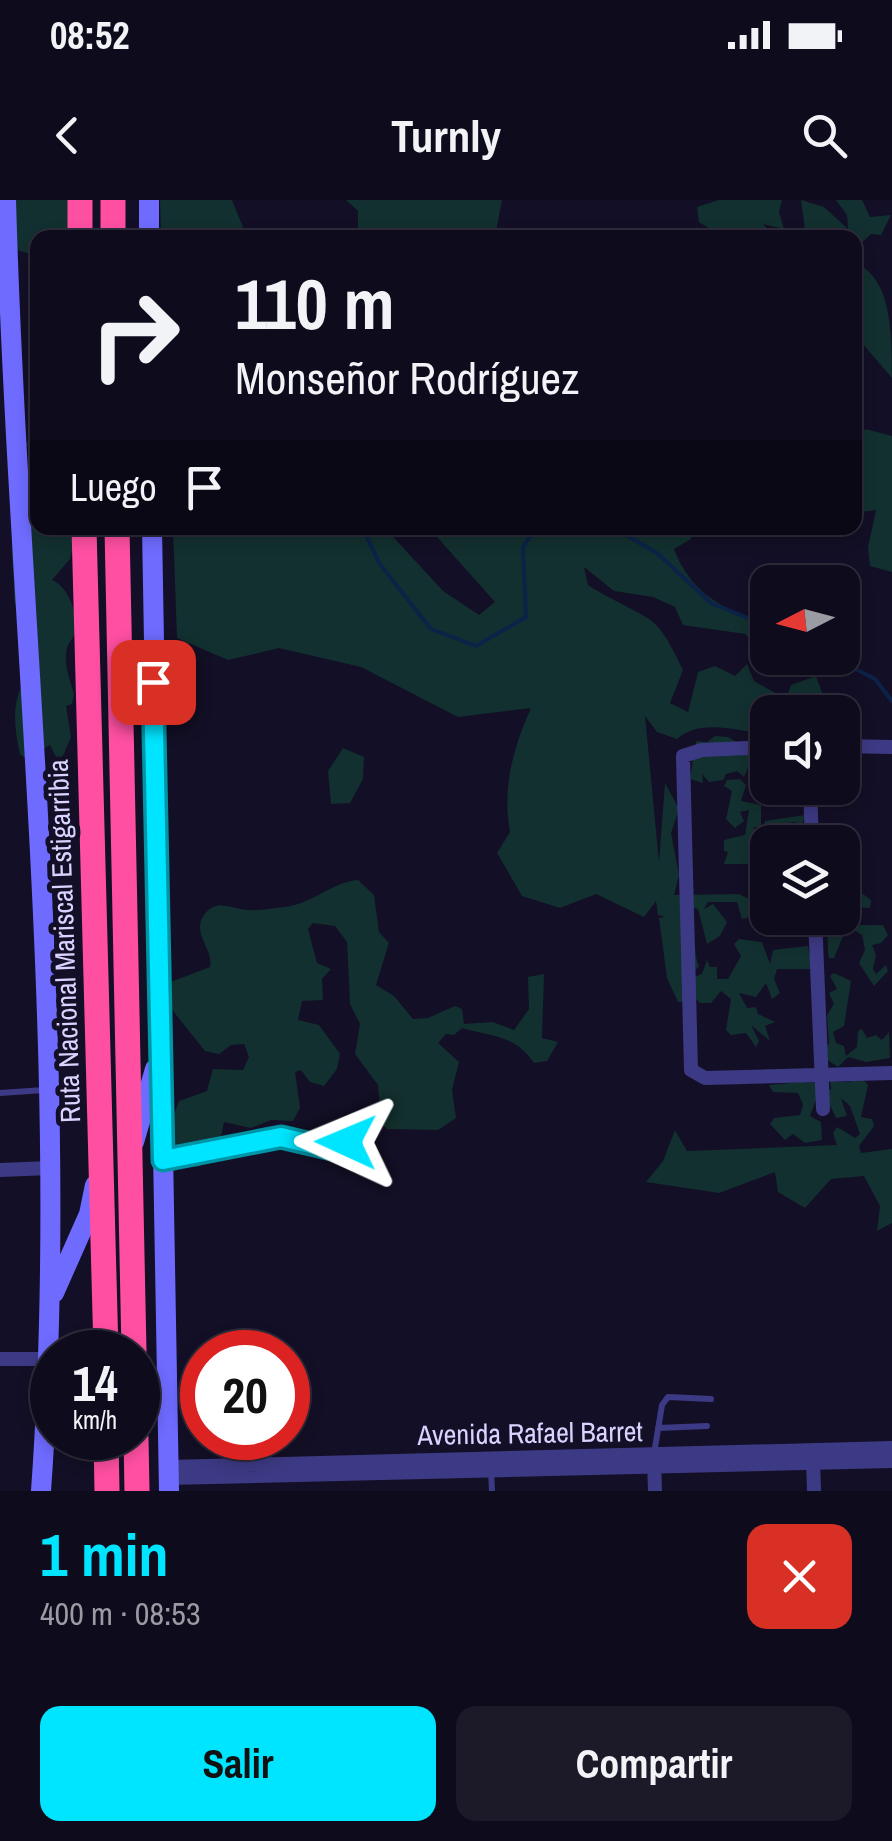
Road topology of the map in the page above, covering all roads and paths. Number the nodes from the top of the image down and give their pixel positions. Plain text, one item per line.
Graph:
1 (6, 200) edge
2 (80, 200) edge
3 (113, 200) edge
4 (149, 200) edge
5 (80, 230) edge
6 (113, 230) edge
7 (149, 230) edge
8 (84, 535) edge
9 (117, 535) edge
10 (152, 535) edge
11 (860, 746) edge
12 (892, 747) edge
13 (750, 749) edge
14 (817, 935) edge
15 (160, 1049) junction
16 (892, 1072) edge
17 (822, 1075) junction
18 (50, 1090) junction
19 (0, 1093) edge
20 (823, 1109) dead end
21 (346, 1134) dead end
22 (101, 1154) junction
23 (163, 1160) junction
24 (128, 1163) junction
25 (50, 1168) junction
26 (0, 1170) edge
27 (50, 1304) junction
28 (50, 1330) edge
29 (105, 1330) edge
30 (133, 1330) edge
31 (30, 1358) edge
32 (0, 1359) edge
33 (711, 1399) dead end
34 (707, 1426) dead end
35 (658, 1428) junction
36 (892, 1448) edge
37 (814, 1456) junction
38 (43, 1460) edge
39 (106, 1460) edge
40 (136, 1460) edge
41 (654, 1461) junction
42 (892, 1461) edge
43 (491, 1465) junction
44 (332, 1469) junction
45 (169, 1479) edge
46 (262, 1484) edge
47 (41, 1491) edge
48 (107, 1491) edge
49 (137, 1491) edge
50 (332, 1491) edge
51 (492, 1491) edge
52 (655, 1491) edge
53 (814, 1491) edge

1 - 18 street
2 - 5 highway
3 - 6 highway
4 - 7 street
8 - 22 highway, Ruta Nacional Mariscal Estigarribia
9 - 24 highway, Ruta Nacional Mariscal Estigarribia
10 - 15 street
11 - 12 street
13 - 17 street
14 - 17 street
15 - 23 street
15 - 24 street
16 - 17 street
17 - 20 street
18 - 19 lane
18 - 25 street
21 - 23 lane
22 - 27 street
22 - 29 highway, Ruta Nacional Mariscal Estigarribia
23 - 45 street
24 - 30 highway, Ruta Nacional Mariscal Estigarribia
25 - 26 street
25 - 27 street
27 - 28 street
31 - 32 street
33 - 35 lane
34 - 35 lane
35 - 41 lane
36 - 37 street, Avenida Rafael Barret
37 - 41 street, Avenida Rafael Barret
37 - 42 street, Avenida Rafael Barret
37 - 53 street
38 - 47 street
39 - 48 highway
40 - 49 highway
41 - 43 street, Avenida Rafael Barret
41 - 52 street
43 - 44 street, Avenida Rafael Barret
43 - 51 lane
44 - 45 street, Avenida Rafael Barret
44 - 46 street, Avenida Rafael Barret
44 - 50 lane
45 - 46 street, Avenida Rafael Barret

